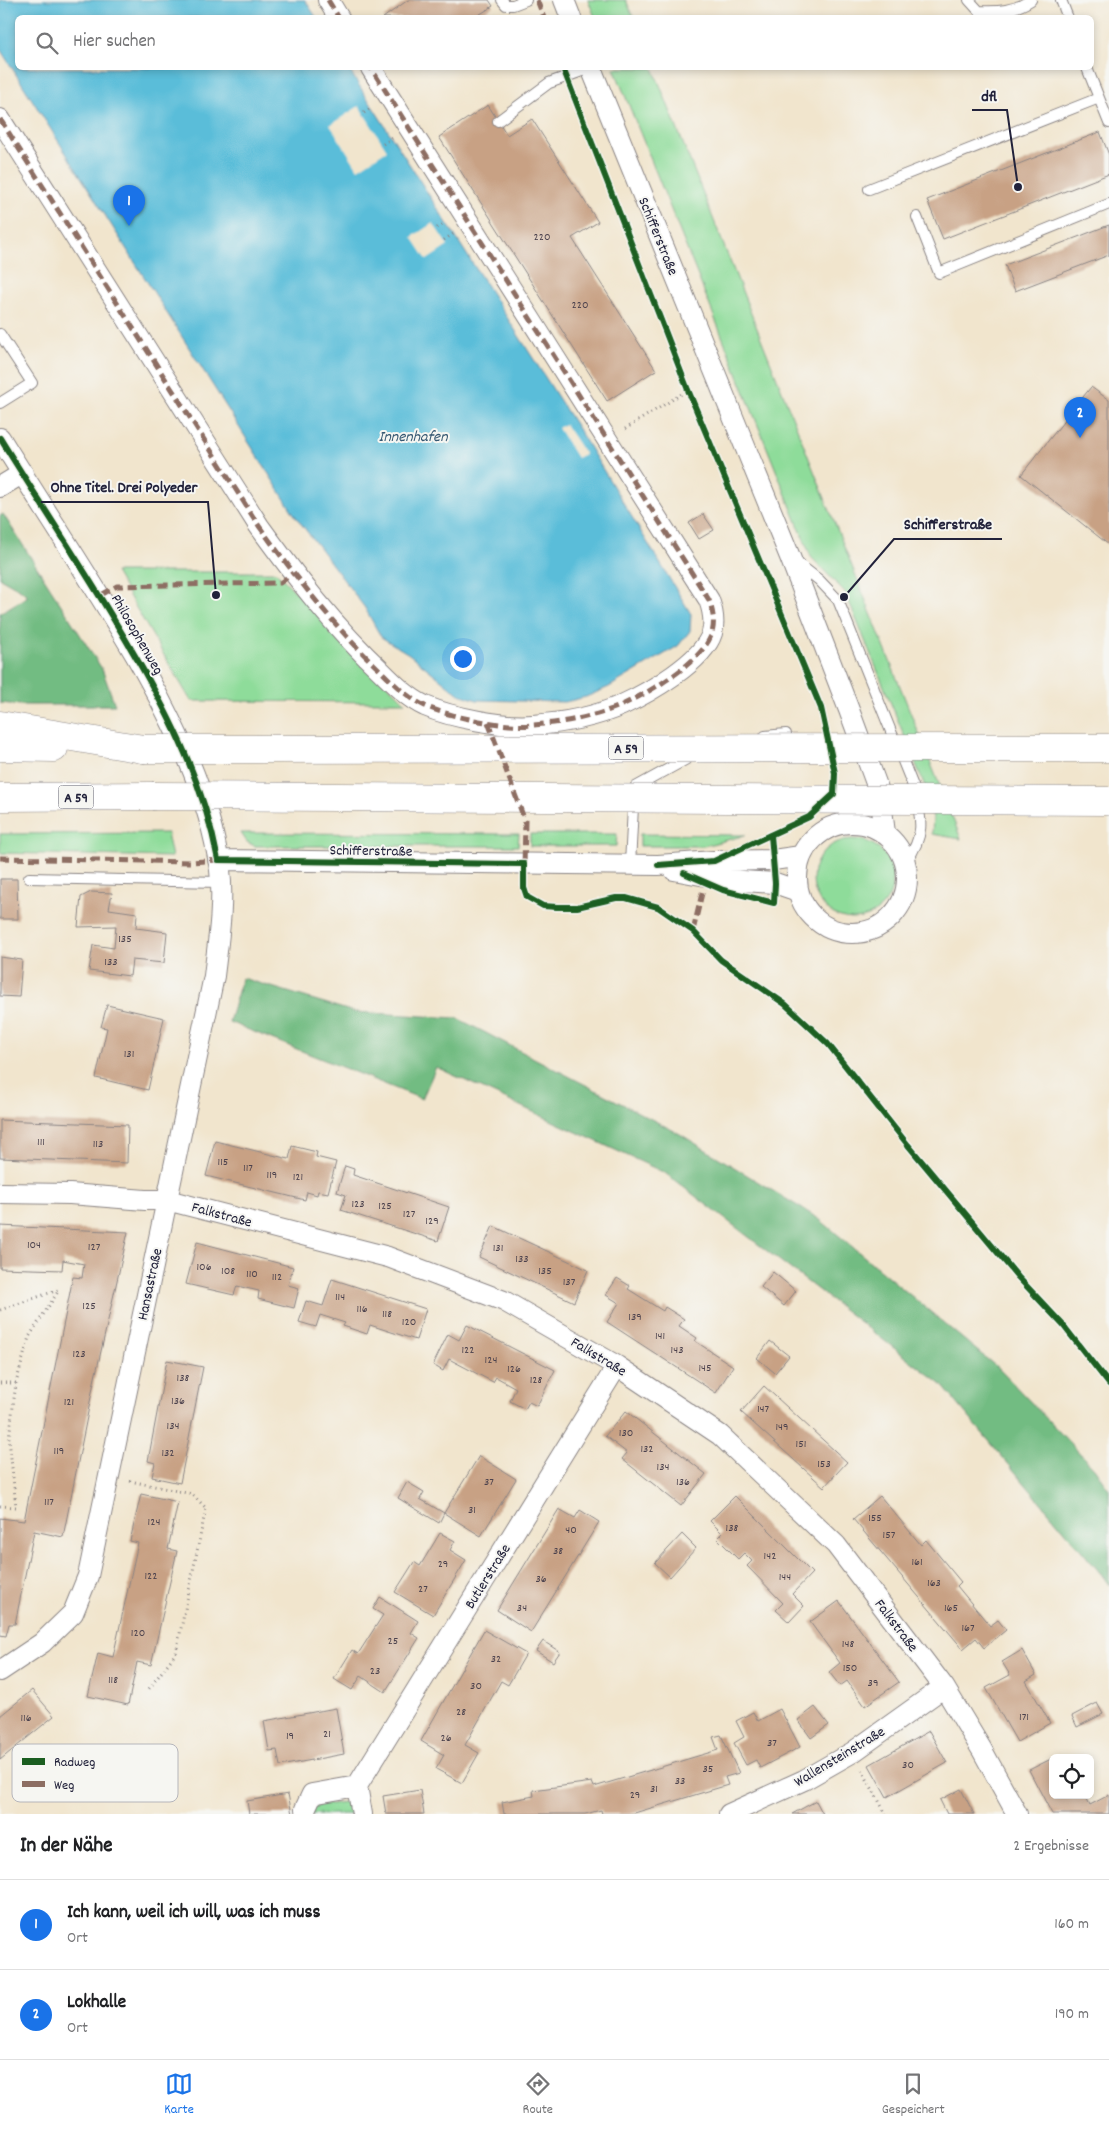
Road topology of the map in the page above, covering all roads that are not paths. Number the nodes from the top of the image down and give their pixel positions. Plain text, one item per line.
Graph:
1 (328, 0) edge
2 (502, 0) edge
3 (526, 0) edge
4 (564, 0) edge
5 (969, 0) edge
6 (1031, 0) edge
7 (1061, 0) edge
8 (337, 15) edge
9 (570, 15) edge
10 (1067, 15) edge
11 (372, 70) edge
12 (585, 70) edge
13 (591, 70) edge
14 (1088, 70) edge
15 (1099, 98) junction
16 (0, 119) edge
17 (498, 122) dead end
18 (1109, 123) edge
19 (870, 189) dead end
20 (1109, 204) edge
21 (917, 218) dead end
22 (0, 334) edge
23 (0, 404) edge
24 (0, 438) edge
25 (23, 473) junction
26 (0, 487) edge
27 (790, 557) junction
28 (849, 710) junction
29 (0, 725) edge
30 (786, 734) dead end
31 (0, 747) edge
32 (1109, 748) edge
33 (143, 749) junction
34 (0, 797) edge
35 (1109, 802) edge
36 (850, 822) junction
37 (885, 833) junction
38 (800, 856) junction
39 (218, 860) junction
40 (906, 862) junction
41 (630, 864) junction
42 (658, 866) junction
43 (29, 878) dead end
44 (220, 882) junction
45 (798, 891) junction
46 (0, 1193) edge
47 (167, 1200) junction
48 (617, 1366) junction
49 (0, 1671) edge
50 (944, 1687) junction
51 (358, 1786) junction
52 (306, 1814) edge
53 (362, 1814) edge
54 (728, 1814) edge
55 (1017, 1814) edge

1 - 8 street
2 - 3 lane
4 - 9 street
5 - 6 lane
7 - 10 lane
11 - 16 street
12 - 17 lane
13 - 27 street, Schifferstraße
14 - 15 lane
15 - 18 lane
15 - 19 lane
20 - 21 lane
22 - 23 lane
24 - 25 street, Philosophenweg
25 - 26 street
25 - 39 street, Philosophenweg
27 - 28 street, Schifferstraße
27 - 40 lane
28 - 36 street, Schifferstraße
28 - 37 street, Schifferstraße
29 - 33 highway
30 - 41 lane
31 - 33 highway, A 59
32 - 33 highway, A 59, bridge
34 - 35 highway, A 59, bridge
36 - 37 street
36 - 38 street
37 - 40 street
38 - 42 street, Schifferstraße
38 - 45 street
39 - 41 street, Schifferstraße
39 - 44 street, Hansastraße
40 - 45 street
41 - 42 street, Schifferstraße
42 - 45 street, Schifferstraße
43 - 44 lane
44 - 47 street, Hansastraße
46 - 47 street, Falkstraße
47 - 48 street, Falkstraße
47 - 49 street, Hansastraße
48 - 50 street, Falkstraße
48 - 51 street, Butlerstraße
50 - 54 street, Wallensteinstraße
50 - 55 street, Falkstraße
51 - 52 street
51 - 53 street

